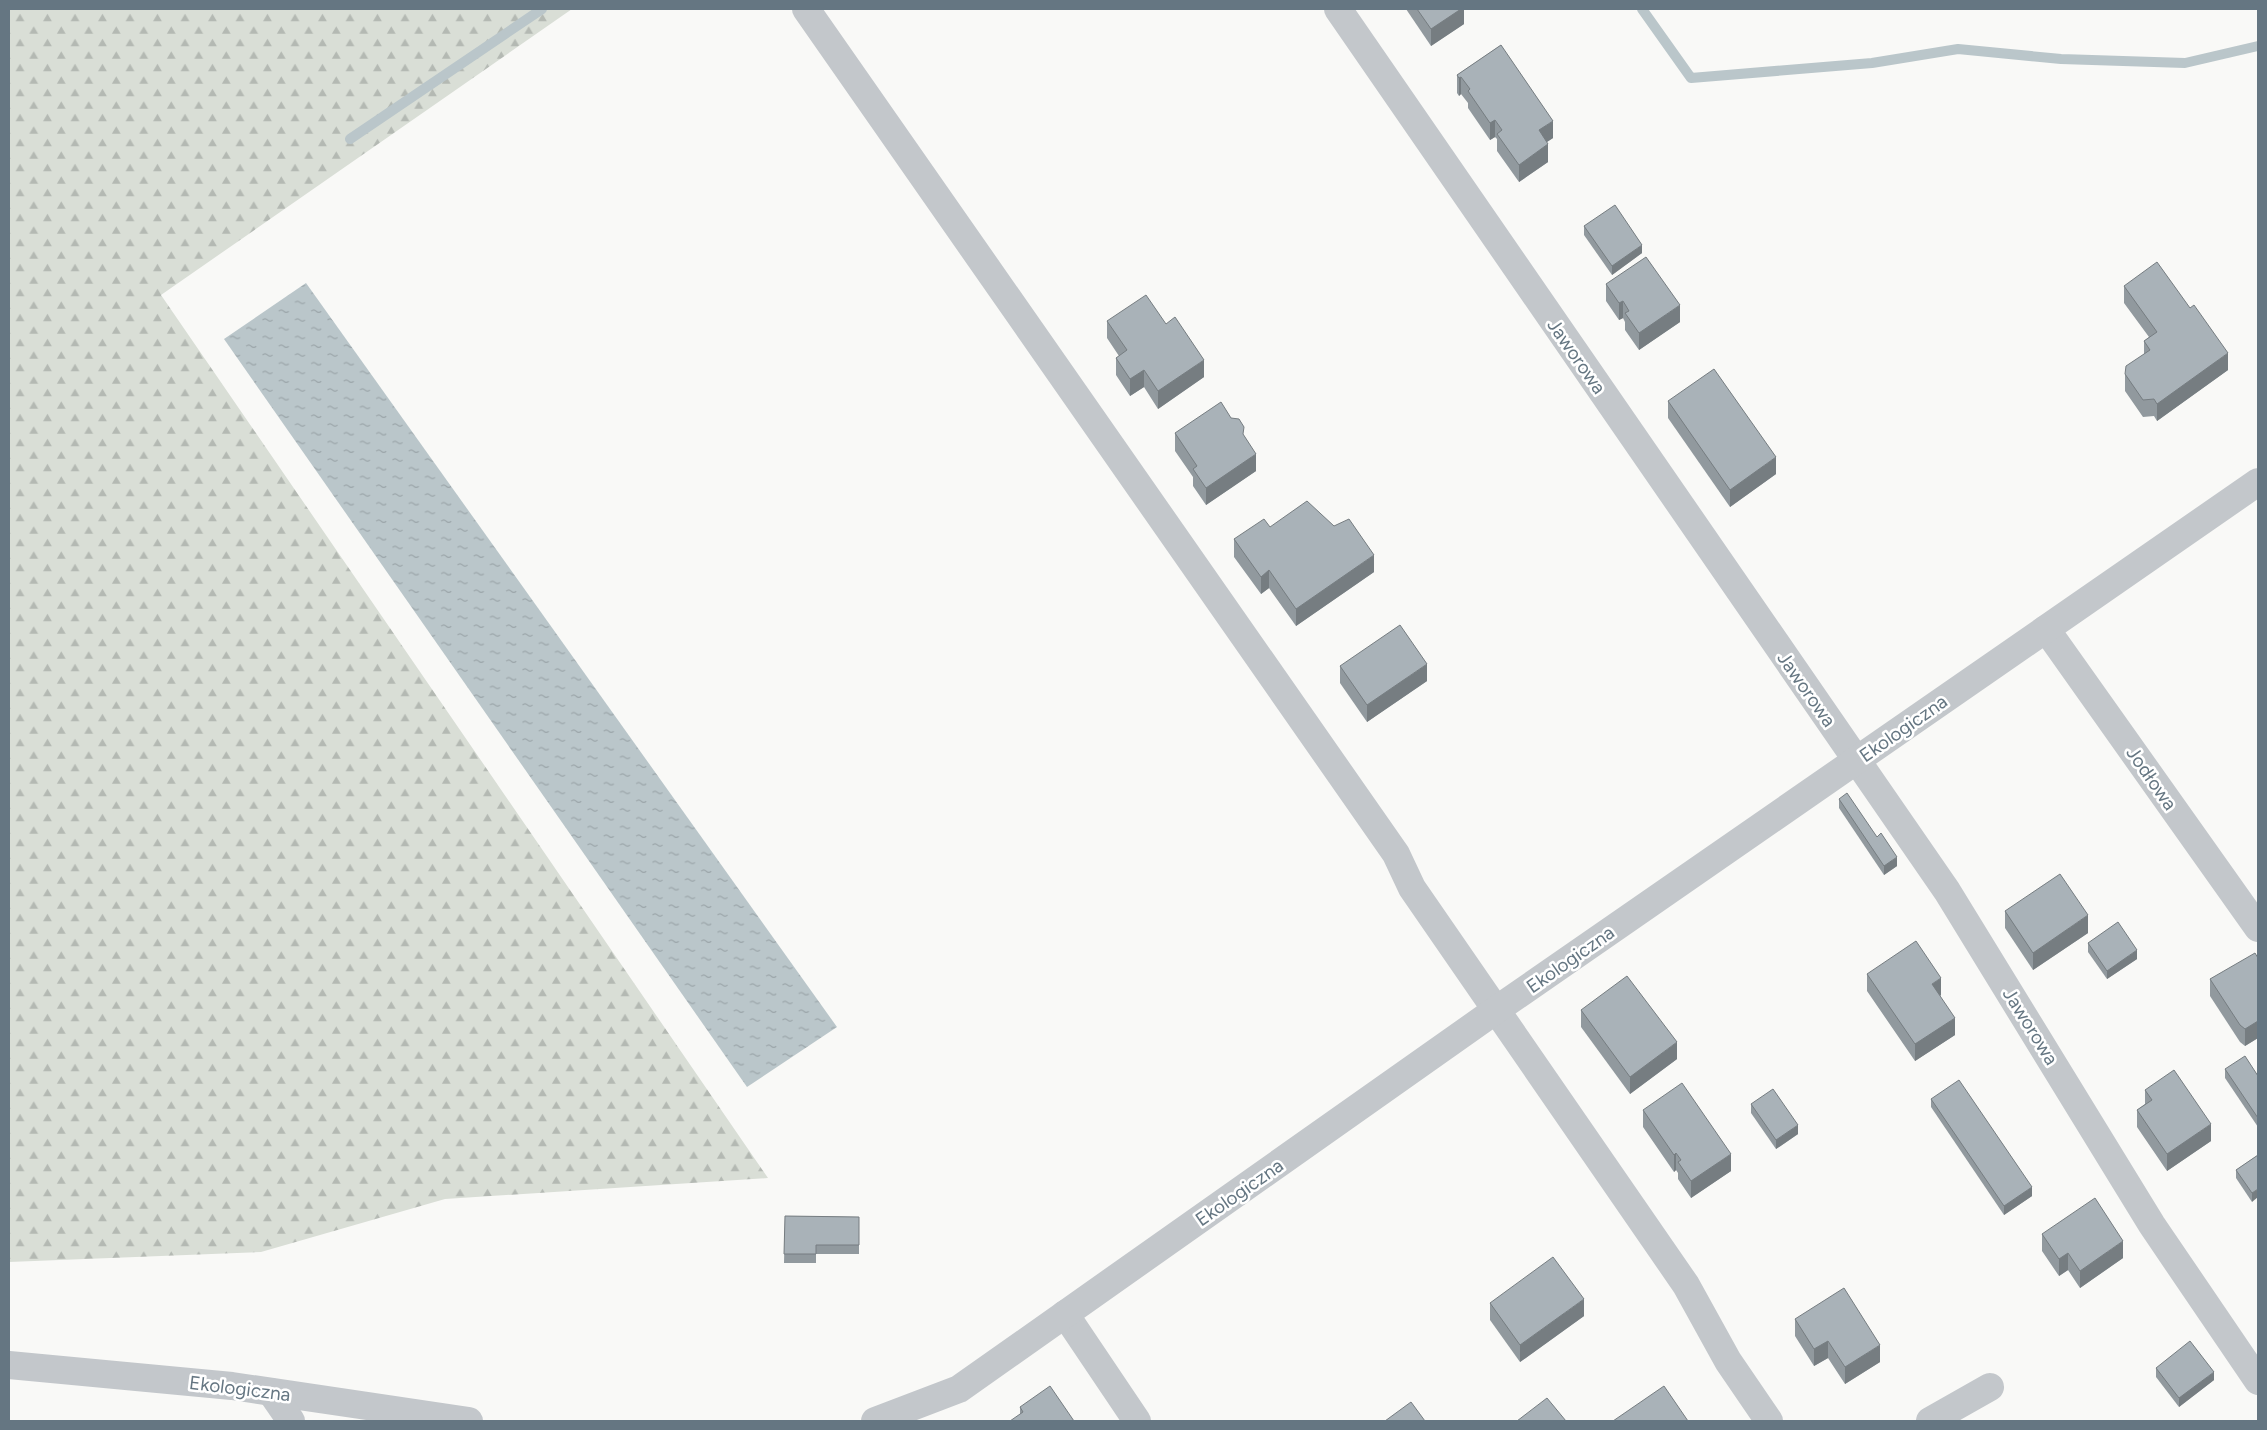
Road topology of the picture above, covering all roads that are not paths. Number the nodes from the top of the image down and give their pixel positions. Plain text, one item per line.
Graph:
1 (806, 9) edge
2 (1338, 9) edge
3 (2258, 482) edge
4 (2046, 629) junction
5 (1856, 761) junction
6 (2258, 928) edge
7 (1496, 1010) junction
8 (1065, 1314) junction
9 (9, 1365) edge
10 (2258, 1380) edge
11 (1990, 1387) dead end
12 (271, 1392) junction
13 (291, 1421) edge
14 (469, 1421) edge
15 (875, 1421) edge
16 (1137, 1421) edge
17 (1770, 1421) edge
18 (1930, 1421) edge

1 - 7 street
2 - 5 street, Jaworowa
3 - 4 street, Ekologiczna
4 - 5 street, Ekologiczna
4 - 6 street, Jodłowa
5 - 7 street, Ekologiczna
5 - 10 street, Jaworowa
7 - 8 street, Ekologiczna
7 - 17 street
8 - 15 street, Ekologiczna
8 - 16 street
9 - 12 street, Ekologiczna
11 - 18 street
12 - 13 street
12 - 14 street, Ekologiczna

